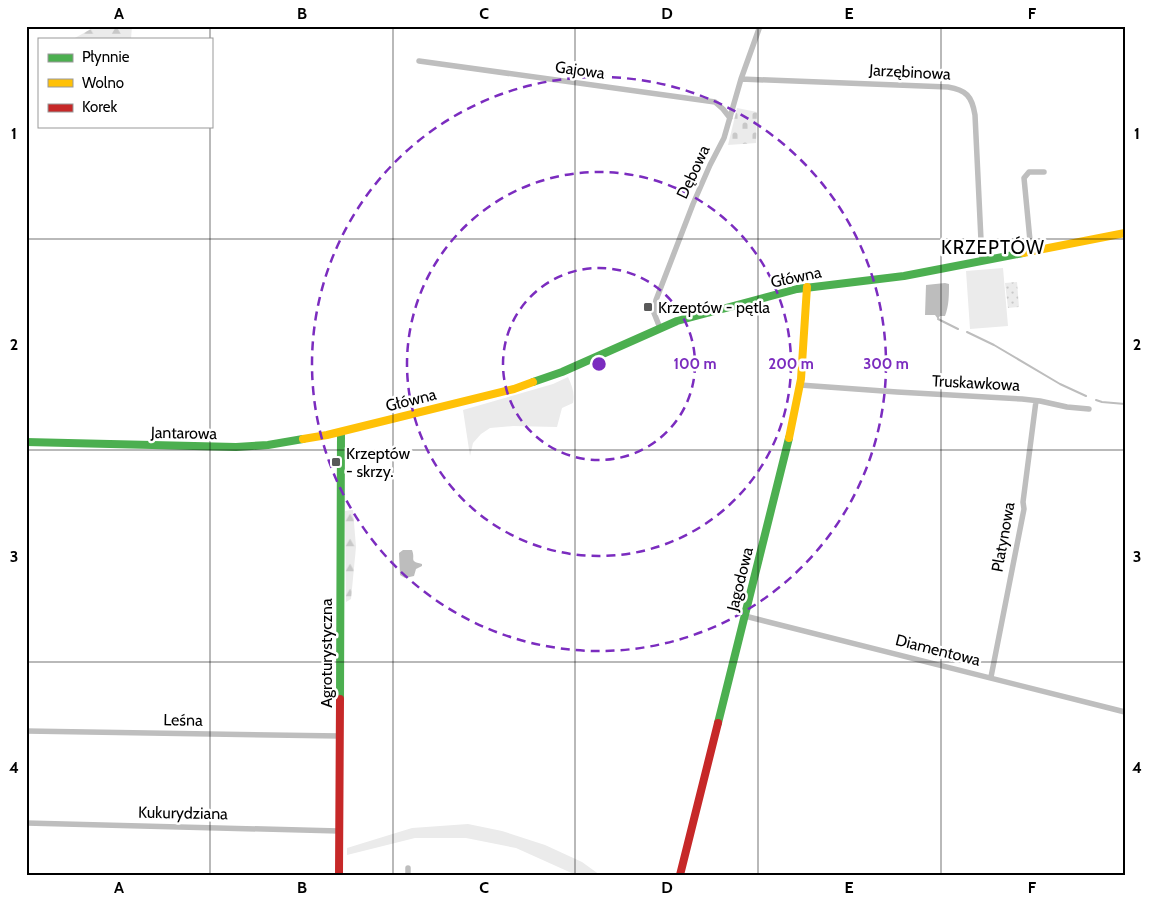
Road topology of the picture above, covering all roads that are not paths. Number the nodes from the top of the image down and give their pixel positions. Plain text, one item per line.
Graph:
1 (760, 26) edge
2 (419, 61) dead end
3 (741, 79) junction
4 (730, 118) junction
5 (1044, 172) dead end
6 (1125, 233) edge
7 (1031, 251) junction
8 (982, 261) junction
9 (807, 286) junction
10 (660, 328) junction
11 (800, 386) junction
12 (1036, 401) junction
13 (1089, 409) dead end
14 (341, 432) junction
15 (26, 442) edge
16 (745, 616) junction
17 (991, 677) junction
18 (1125, 712) edge
19 (26, 731) edge
20 (340, 736) junction
21 (26, 823) edge
22 (339, 831) junction
23 (339, 875) edge
24 (680, 875) edge

1 - 3 street, Dębowa
2 - 4 street, Gajowa
3 - 4 street, Dębowa
3 - 8 street, Jarzębinowa
4 - 10 street, Dębowa
5 - 7 street
6 - 7 street, Główna
7 - 8 street, Główna
8 - 9 street, Główna
9 - 10 street, Główna
9 - 11 street, Jagodowa
10 - 14 street, Główna
11 - 12 street, Truskawkowa
11 - 16 street, Jagodowa
12 - 13 street, Truskawkowa
12 - 17 street, Platynowa
14 - 15 street, Jantarowa
14 - 20 street, Agroturystyczna
16 - 17 street, Diamentowa
16 - 24 street, Jagodowa
17 - 18 street, Diamentowa
19 - 20 street, Leśna
20 - 22 street, Agroturystyczna
21 - 22 street, Kukurydziana
22 - 23 street, Agroturystyczna

